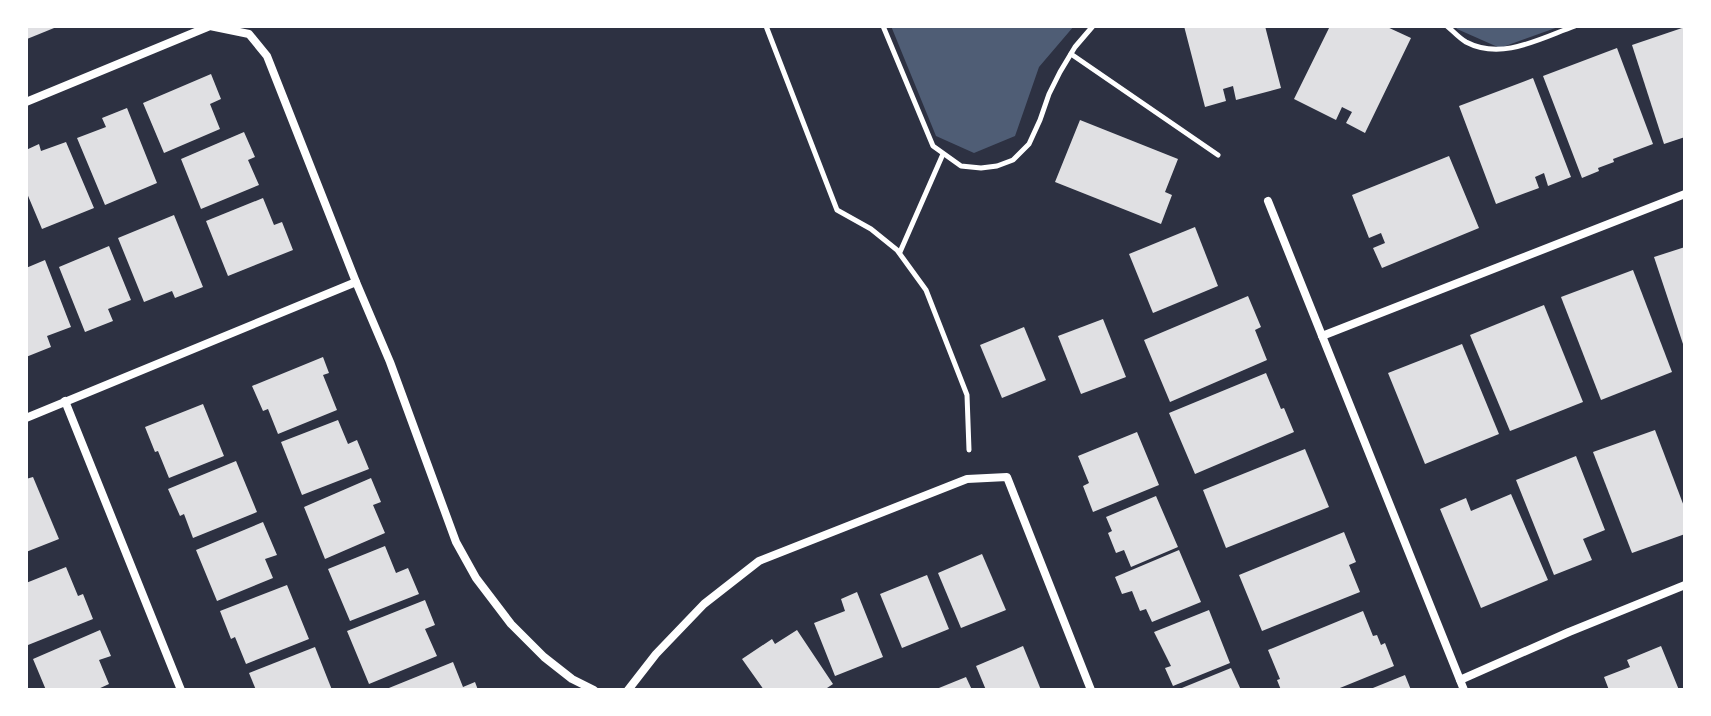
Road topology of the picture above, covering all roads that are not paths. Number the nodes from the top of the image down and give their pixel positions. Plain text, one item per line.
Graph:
1 (26, 102) edge
2 (1685, 194) edge
3 (1268, 201) dead end
4 (356, 282) junction
5 (1322, 336) junction
6 (65, 401) junction
7 (26, 418) edge
8 (1685, 585) edge
9 (1460, 680) junction
10 (181, 690) edge
11 (594, 690) edge
12 (628, 690) edge
13 (1091, 690) edge
14 (1464, 690) edge

1 - 4 street
2 - 5 street
3 - 5 street
4 - 6 street
4 - 11 street
5 - 9 street
6 - 7 street
6 - 10 street
8 - 9 street
9 - 14 street
12 - 13 street

